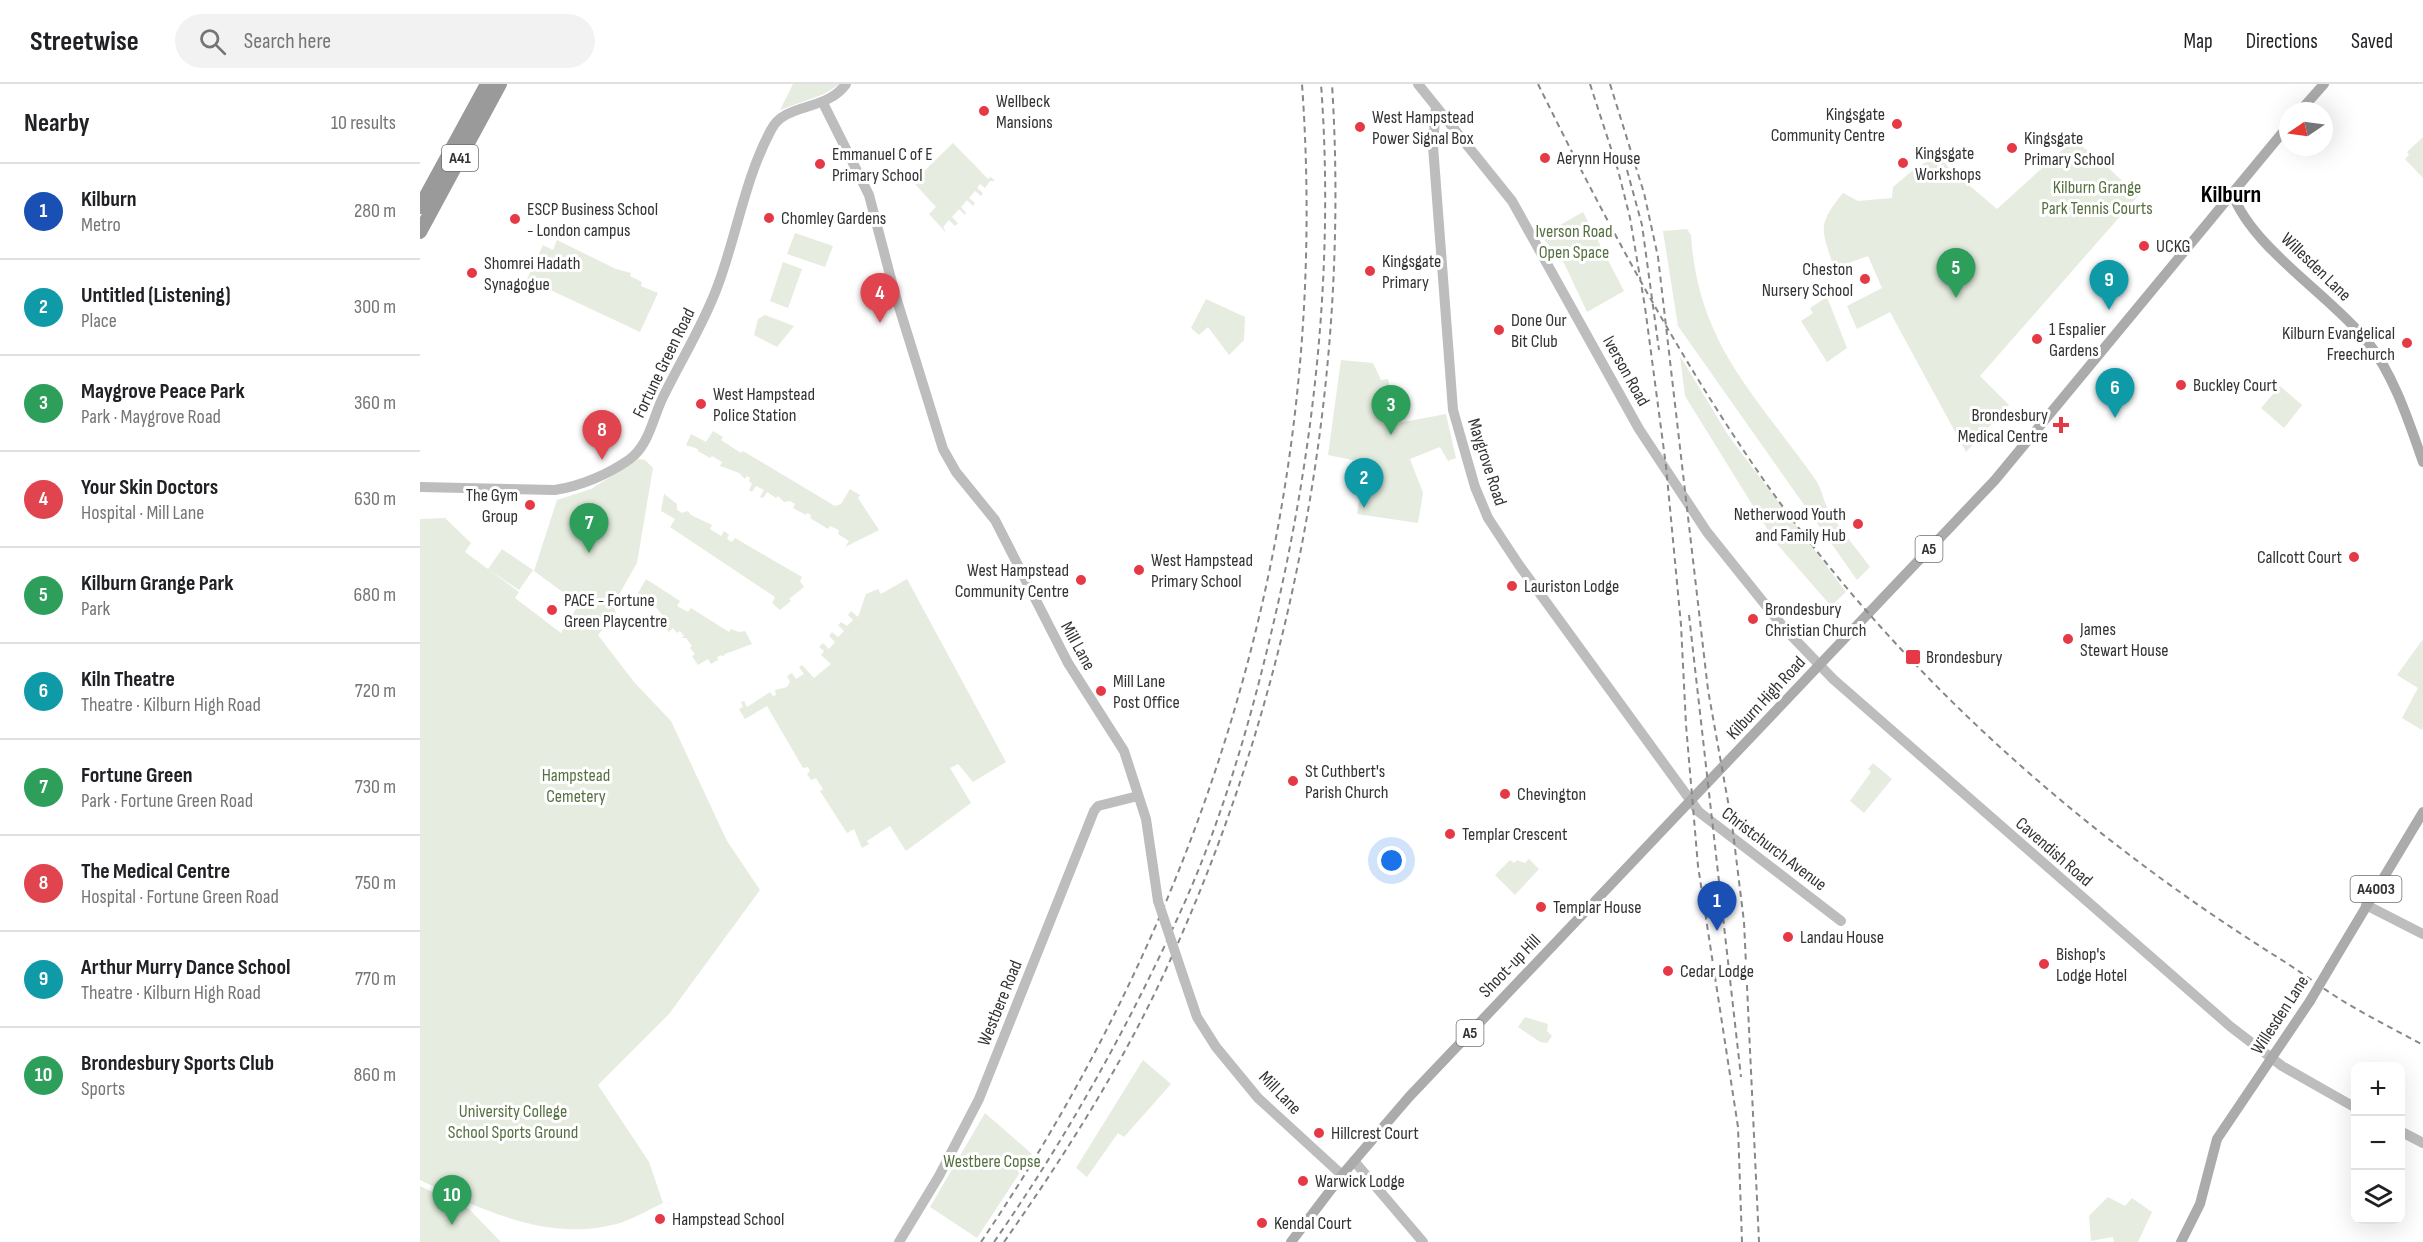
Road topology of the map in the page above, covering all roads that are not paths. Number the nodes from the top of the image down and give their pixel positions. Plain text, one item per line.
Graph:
1 (487, 84) edge
2 (500, 84) edge
3 (846, 84) edge
4 (1418, 84) edge
5 (2324, 84) edge
6 (2309, 102) edge
7 (823, 103) junction
8 (1436, 106) junction
9 (2279, 137) edge
10 (2232, 193) junction
11 (420, 207) edge
12 (420, 232) edge
13 (2423, 462) edge
14 (420, 487) edge
15 (1819, 665) junction
16 (1138, 796) junction
17 (1690, 801) junction
18 (2423, 812) edge
19 (2366, 905) junction
20 (1841, 921) dead end
21 (2423, 934) edge
22 (2271, 1059) junction
23 (2351, 1106) edge
24 (2405, 1134) edge
25 (2423, 1143) edge
26 (1354, 1161) junction
27 (1342, 1175) junction
28 (898, 1242) edge
29 (1292, 1242) edge
30 (1423, 1242) edge
31 (2181, 1242) edge

1 - 11 highway, A41
2 - 12 highway, A41
3 - 7 street
4 - 8 street, Iverson Road
5 - 6 main road
7 - 14 street, Fortune Green Road
7 - 16 street, Mill Lane
8 - 15 street, Iverson Road
8 - 17 street, Maygrove Road
9 - 10 main road, Kilburn High Road / A5
10 - 13 main road, Willesden Lane
10 - 15 main road, Kilburn High Road / A5
15 - 17 main road, Kilburn High Road / A5
15 - 22 street, Cavendish Road
16 - 27 street, Mill Lane, bridge
16 - 28 street, Westbere Road
17 - 20 street, Christchurch Avenue
17 - 26 main road, Shoot-up Hill / A5
18 - 19 main road, Willesden Lane / A4003
19 - 21 street
19 - 22 main road, Willesden Lane / A4003, bridge
22 - 23 street, Cavendish Road
22 - 31 main road, Willesden Lane / A4003
24 - 25 street
26 - 27 main road, Shoot-up Hill / A5
26 - 30 street
27 - 29 main road, Shoot-up Hill / A5

